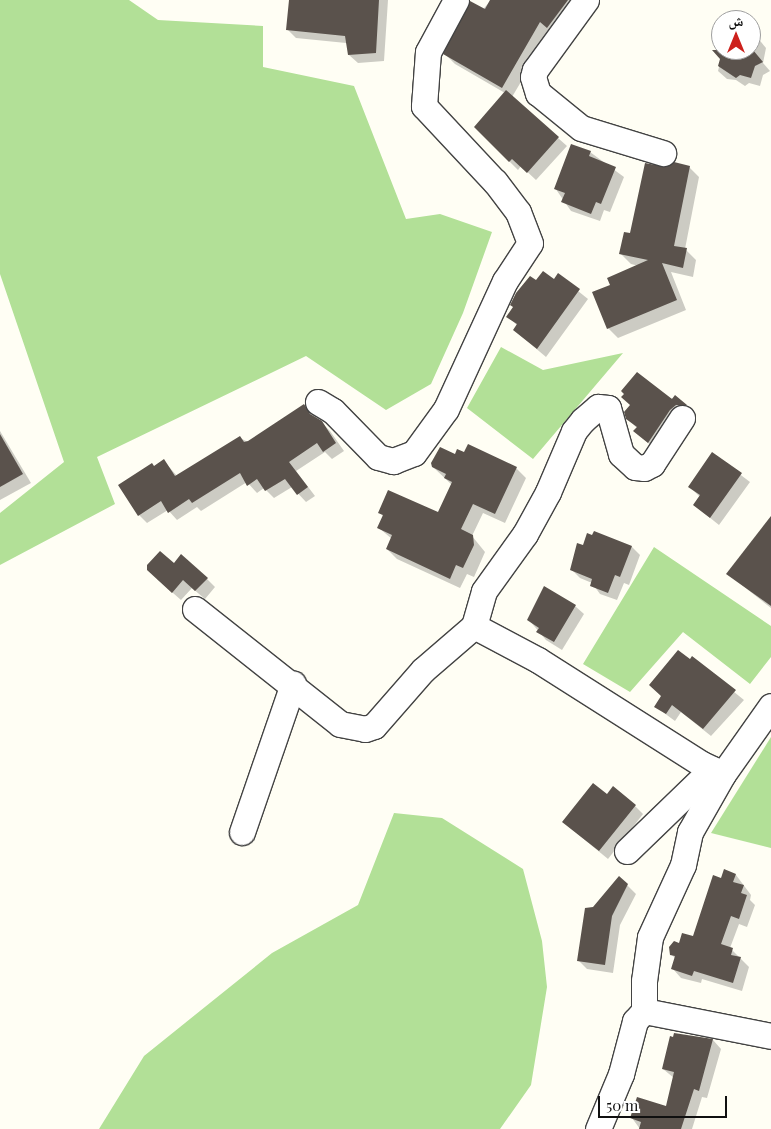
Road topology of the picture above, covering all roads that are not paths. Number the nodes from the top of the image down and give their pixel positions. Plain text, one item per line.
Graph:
1 (456, 0) edge
2 (586, 0) edge
3 (663, 153) dead end
4 (318, 402) dead end
5 (682, 418) dead end
6 (195, 609) dead end
7 (474, 626) junction
8 (292, 684) junction
9 (771, 706) edge
10 (718, 771) junction
11 (242, 832) dead end
12 (627, 851) dead end
13 (644, 1011) junction
14 (771, 1036) edge
15 (598, 1129) edge

1 - 4 street
2 - 3 street
5 - 7 street
6 - 8 street
7 - 8 street
7 - 10 street
8 - 11 street
9 - 10 street
10 - 12 street
10 - 13 street
13 - 14 street
13 - 15 street

